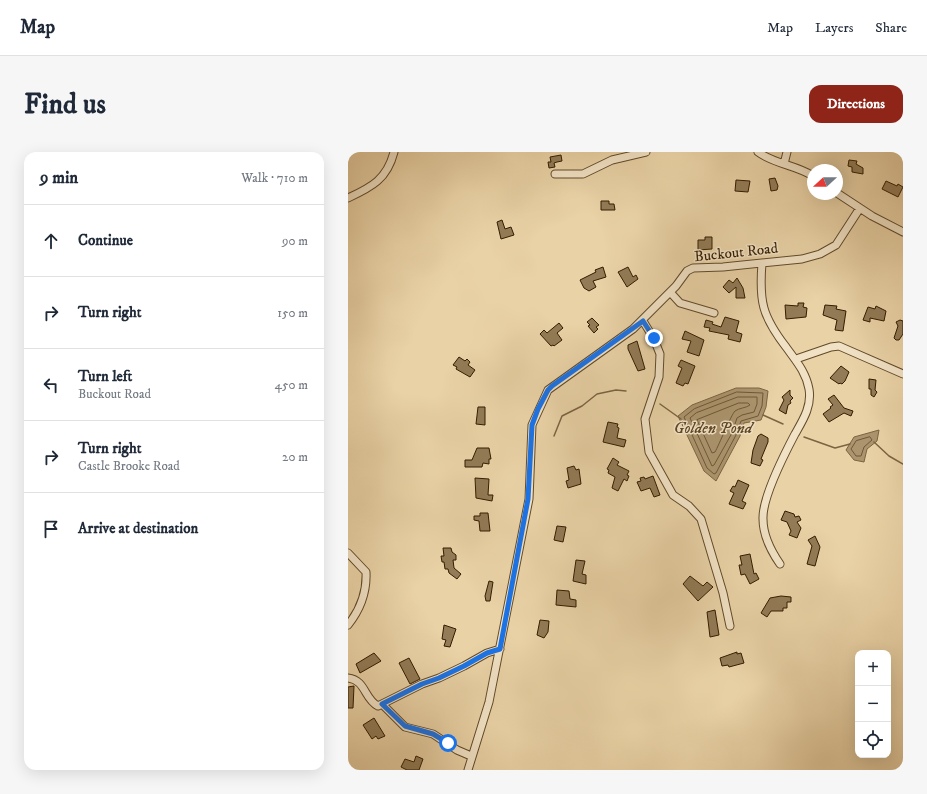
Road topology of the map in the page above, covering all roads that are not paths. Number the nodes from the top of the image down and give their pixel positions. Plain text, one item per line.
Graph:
1 (394, 152) edge
2 (646, 152) edge
3 (758, 152) edge
4 (787, 152) edge
5 (784, 164) junction
6 (807, 172) edge
7 (555, 174) dead end
8 (843, 197) edge
9 (348, 198) edge
10 (860, 208) junction
11 (903, 232) edge
12 (762, 263) junction
13 (670, 292) junction
14 (714, 313) dead end
15 (643, 321) junction
16 (796, 359) junction
17 (903, 374) edge
18 (348, 553) edge
19 (780, 564) dead end
20 (348, 625) edge
21 (730, 626) dead end
22 (500, 649) junction
23 (348, 678) edge
24 (382, 704) junction
25 (471, 756) junction
26 (468, 770) edge

1 - 9 street
2 - 7 street
3 - 5 street
4 - 5 street
5 - 6 street
8 - 10 street
10 - 11 street
10 - 12 street, Buckout Road
12 - 13 street, Buckout Road
12 - 16 street
13 - 14 street
13 - 15 street, Buckout Road
15 - 21 street
15 - 22 street, Buckout Road
16 - 17 street
16 - 19 street
18 - 20 street
22 - 24 street
22 - 25 street, Buckout Road
23 - 24 street
24 - 25 street
25 - 26 street, Buckout Road

